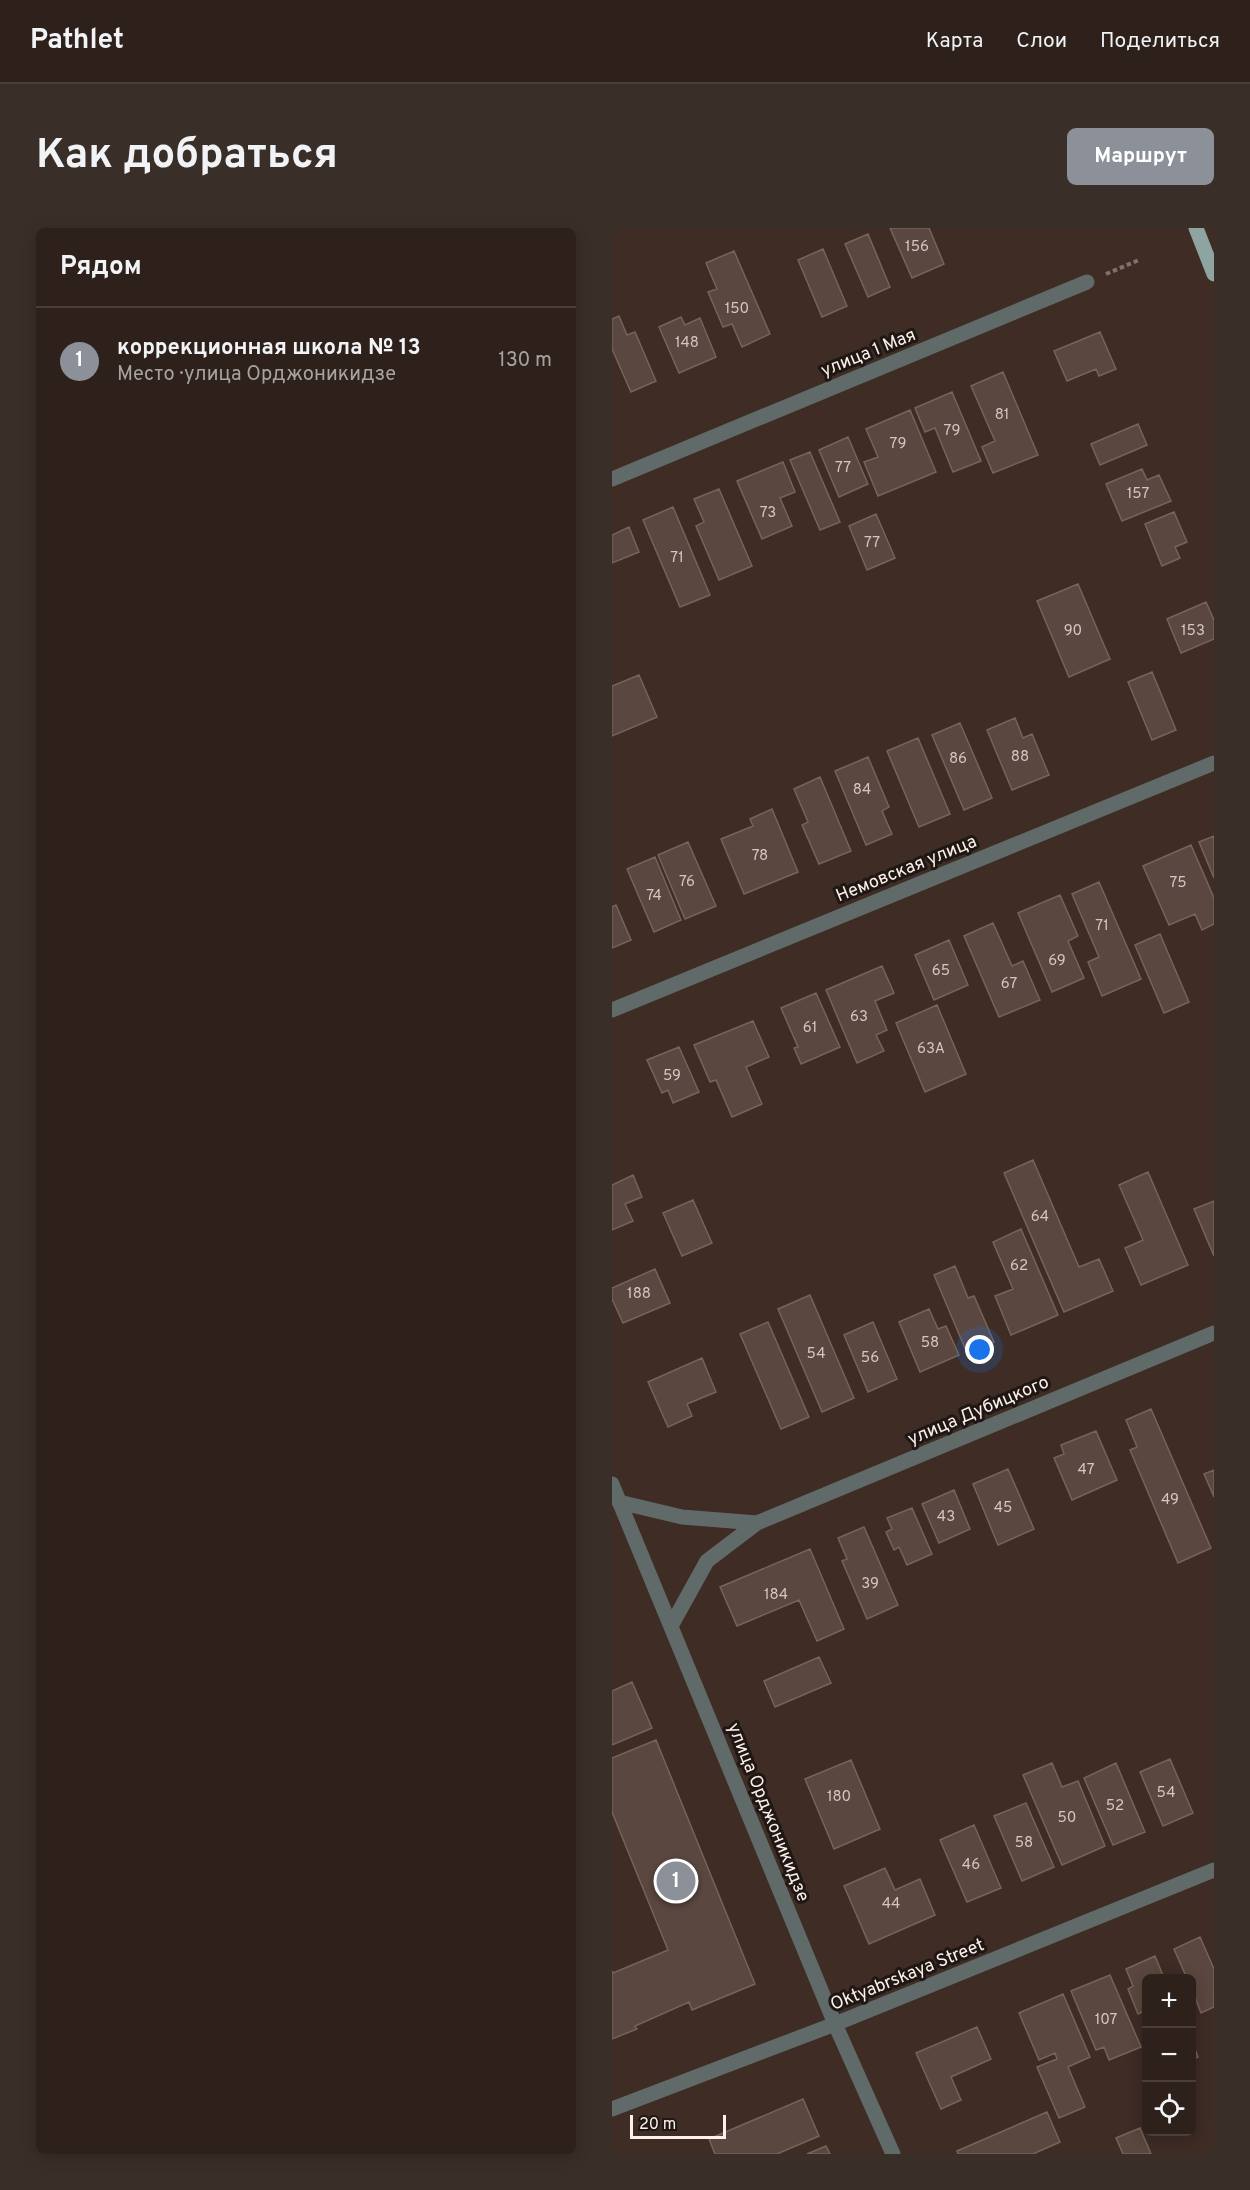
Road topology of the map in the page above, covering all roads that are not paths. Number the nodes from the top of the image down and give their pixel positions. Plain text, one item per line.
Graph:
1 (1196, 228) edge
2 (1214, 274) edge
3 (1087, 282) road end
4 (612, 478) edge
5 (1214, 763) edge
6 (612, 1010) edge
7 (1214, 1333) edge
8 (612, 1484) edge
9 (619, 1502) junction
10 (757, 1522) junction
11 (671, 1626) junction
12 (1214, 1870) edge
13 (835, 2024) junction
14 (612, 2109) edge
15 (893, 2154) edge

1 - 2 main road
3 - 4 street, улица 1 Мая
5 - 6 street, Немовская улица
7 - 10 street, улица Дубицкого
8 - 9 street, улица Орджоникидзе
9 - 10 street, улица Дубицкого
9 - 11 street, улица Орджоникидзе
10 - 11 street, улица Дубицкого
11 - 13 street, улица Орджоникидзе
12 - 13 street, Oktyabrskaya Street
13 - 14 street, Oktyabrskaya Street
13 - 15 street, улица Орджоникидзе

